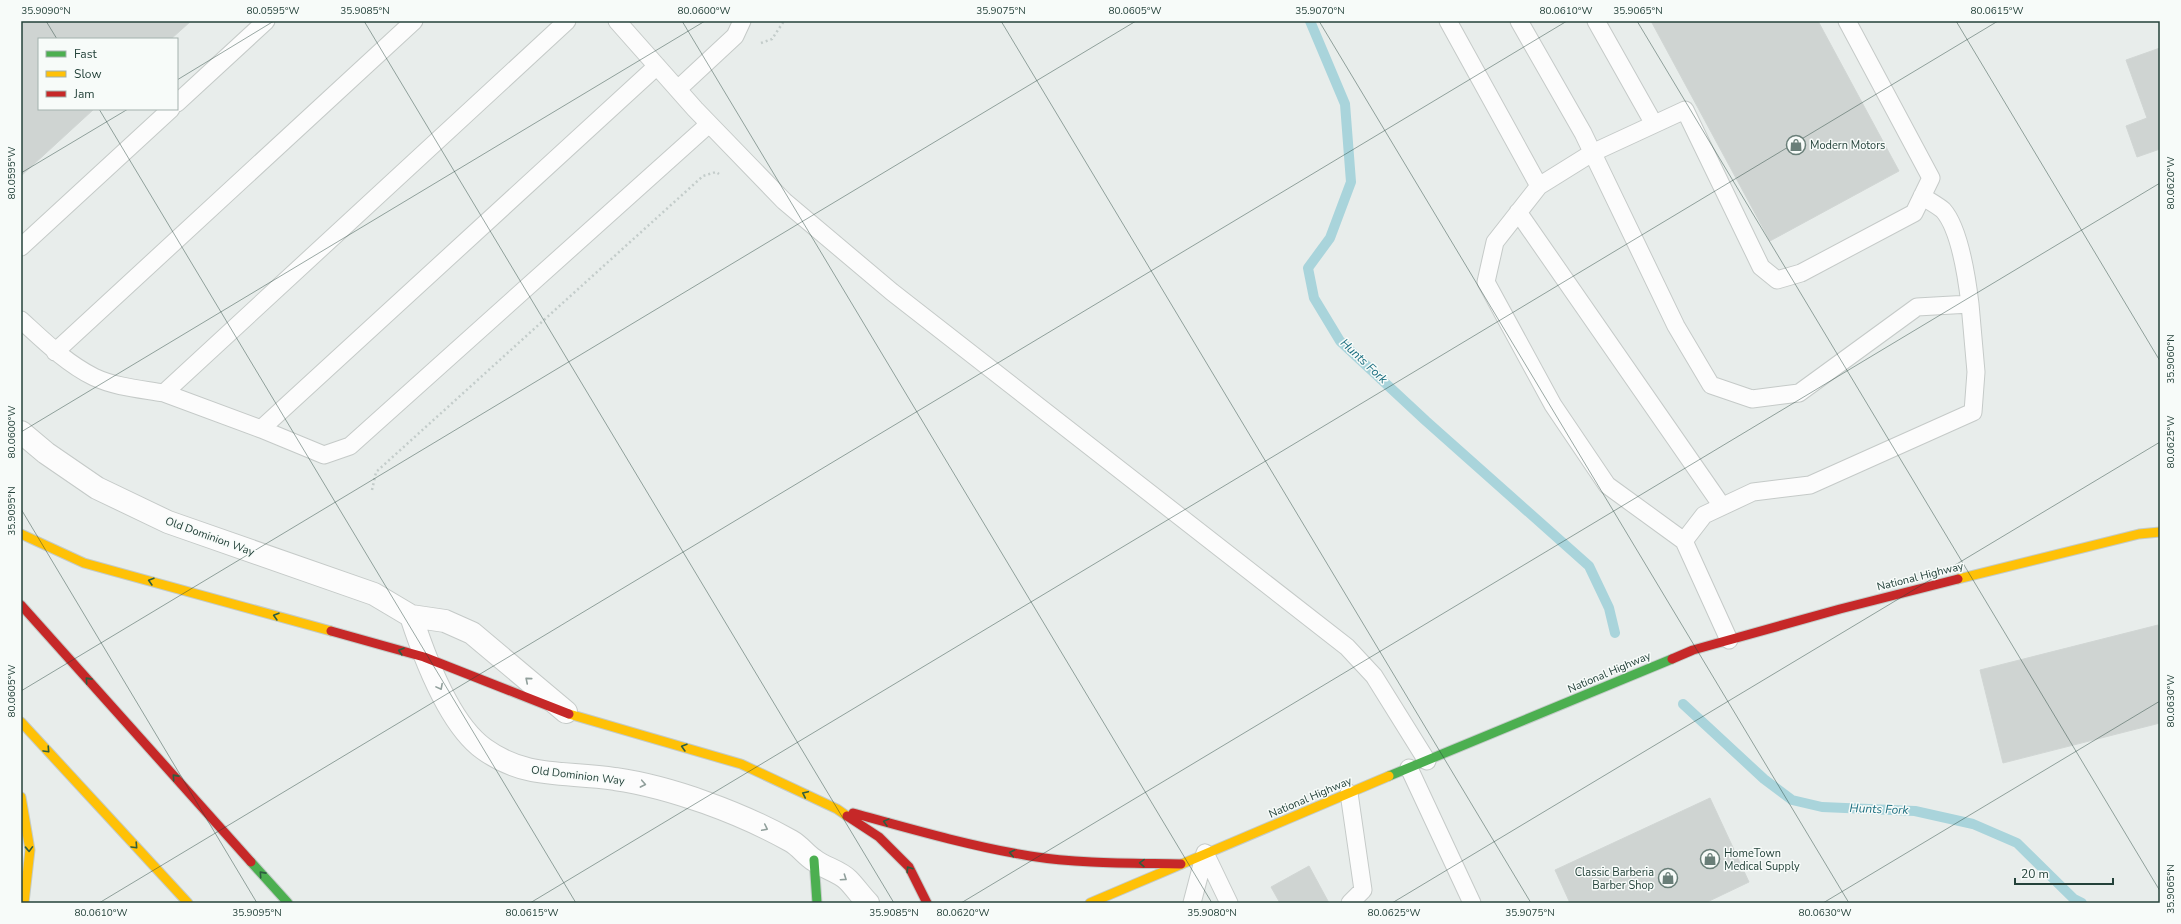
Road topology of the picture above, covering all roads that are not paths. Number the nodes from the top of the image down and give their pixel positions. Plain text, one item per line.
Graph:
1 (266, 21) edge
2 (414, 21) edge
3 (567, 21) edge
4 (617, 21) edge
5 (742, 21) edge
6 (1448, 21) edge
7 (1519, 21) edge
8 (1596, 21) edge
9 (1847, 21) edge
10 (657, 66) junction
11 (678, 89) junction
12 (178, 102) edge
13 (169, 110) edge
14 (710, 124) junction
15 (1654, 124) junction
16 (1592, 153) junction
17 (1539, 186) junction
18 (1922, 196) junction
19 (1518, 212) junction
20 (21, 247) edge
21 (1970, 304) junction
22 (21, 320) edge
23 (55, 352) junction
24 (164, 393) junction
25 (260, 429) junction
26 (21, 432) edge
27 (1722, 506) junction
28 (2160, 532) edge
29 (21, 534) edge
30 (1684, 541) junction
31 (21, 605) edge
32 (411, 616) junction
33 (1729, 640) junction
34 (424, 657) junction
35 (569, 714) junction
36 (21, 722) edge
37 (1426, 761) junction
38 (1409, 768) junction
39 (1350, 793) junction
40 (21, 797) edge
41 (837, 809) junction
42 (1205, 853) junction
43 (814, 860) junction
44 (1181, 864) junction
45 (24, 903) edge
46 (188, 903) edge
47 (288, 903) edge
48 (817, 903) edge
49 (868, 903) edge
50 (927, 903) edge
51 (1090, 903) edge
52 (1192, 903) edge
53 (1229, 903) edge
54 (1350, 903) edge
55 (1472, 903) edge

1 - 12 lane
2 - 23 lane
3 - 24 lane
4 - 10 lane
5 - 11 lane
6 - 17 lane
7 - 16 lane
8 - 15 lane
9 - 18 lane
10 - 11 lane
10 - 25 lane
11 - 14 lane
13 - 20 lane
14 - 25 lane
14 - 37 lane
15 - 16 lane
15 - 18 lane
16 - 17 lane
16 - 21 lane
17 - 19 lane
18 - 21 lane
19 - 27 lane
19 - 30 lane
21 - 27 lane
22 - 23 lane
23 - 24 lane
24 - 25 lane
26 - 32 street, Old Dominion Way
27 - 30 lane
28 - 33 main road, National Highway
34 -> 29 main road
30 - 33 lane
47 -> 31 main road
32 - 34 street, Old Dominion Way
35 -> 32 street, Old Dominion Way
33 - 37 main road, National Highway
34 - 35 main road
34 -> 43 street, Old Dominion Way
41 -> 35 main road
36 -> 46 main road
37 - 38 main road, National Highway
38 - 39 main road, National Highway
38 - 55 lane
39 - 42 main road, National Highway
39 - 54 lane
40 -> 45 main road
44 -> 41 main road
50 -> 41 main road
42 - 44 main road, National Highway
42 - 52 lane
42 - 53 lane
43 - 48 main road
43 -> 49 street, Old Dominion Way
44 - 51 main road, National Highway

